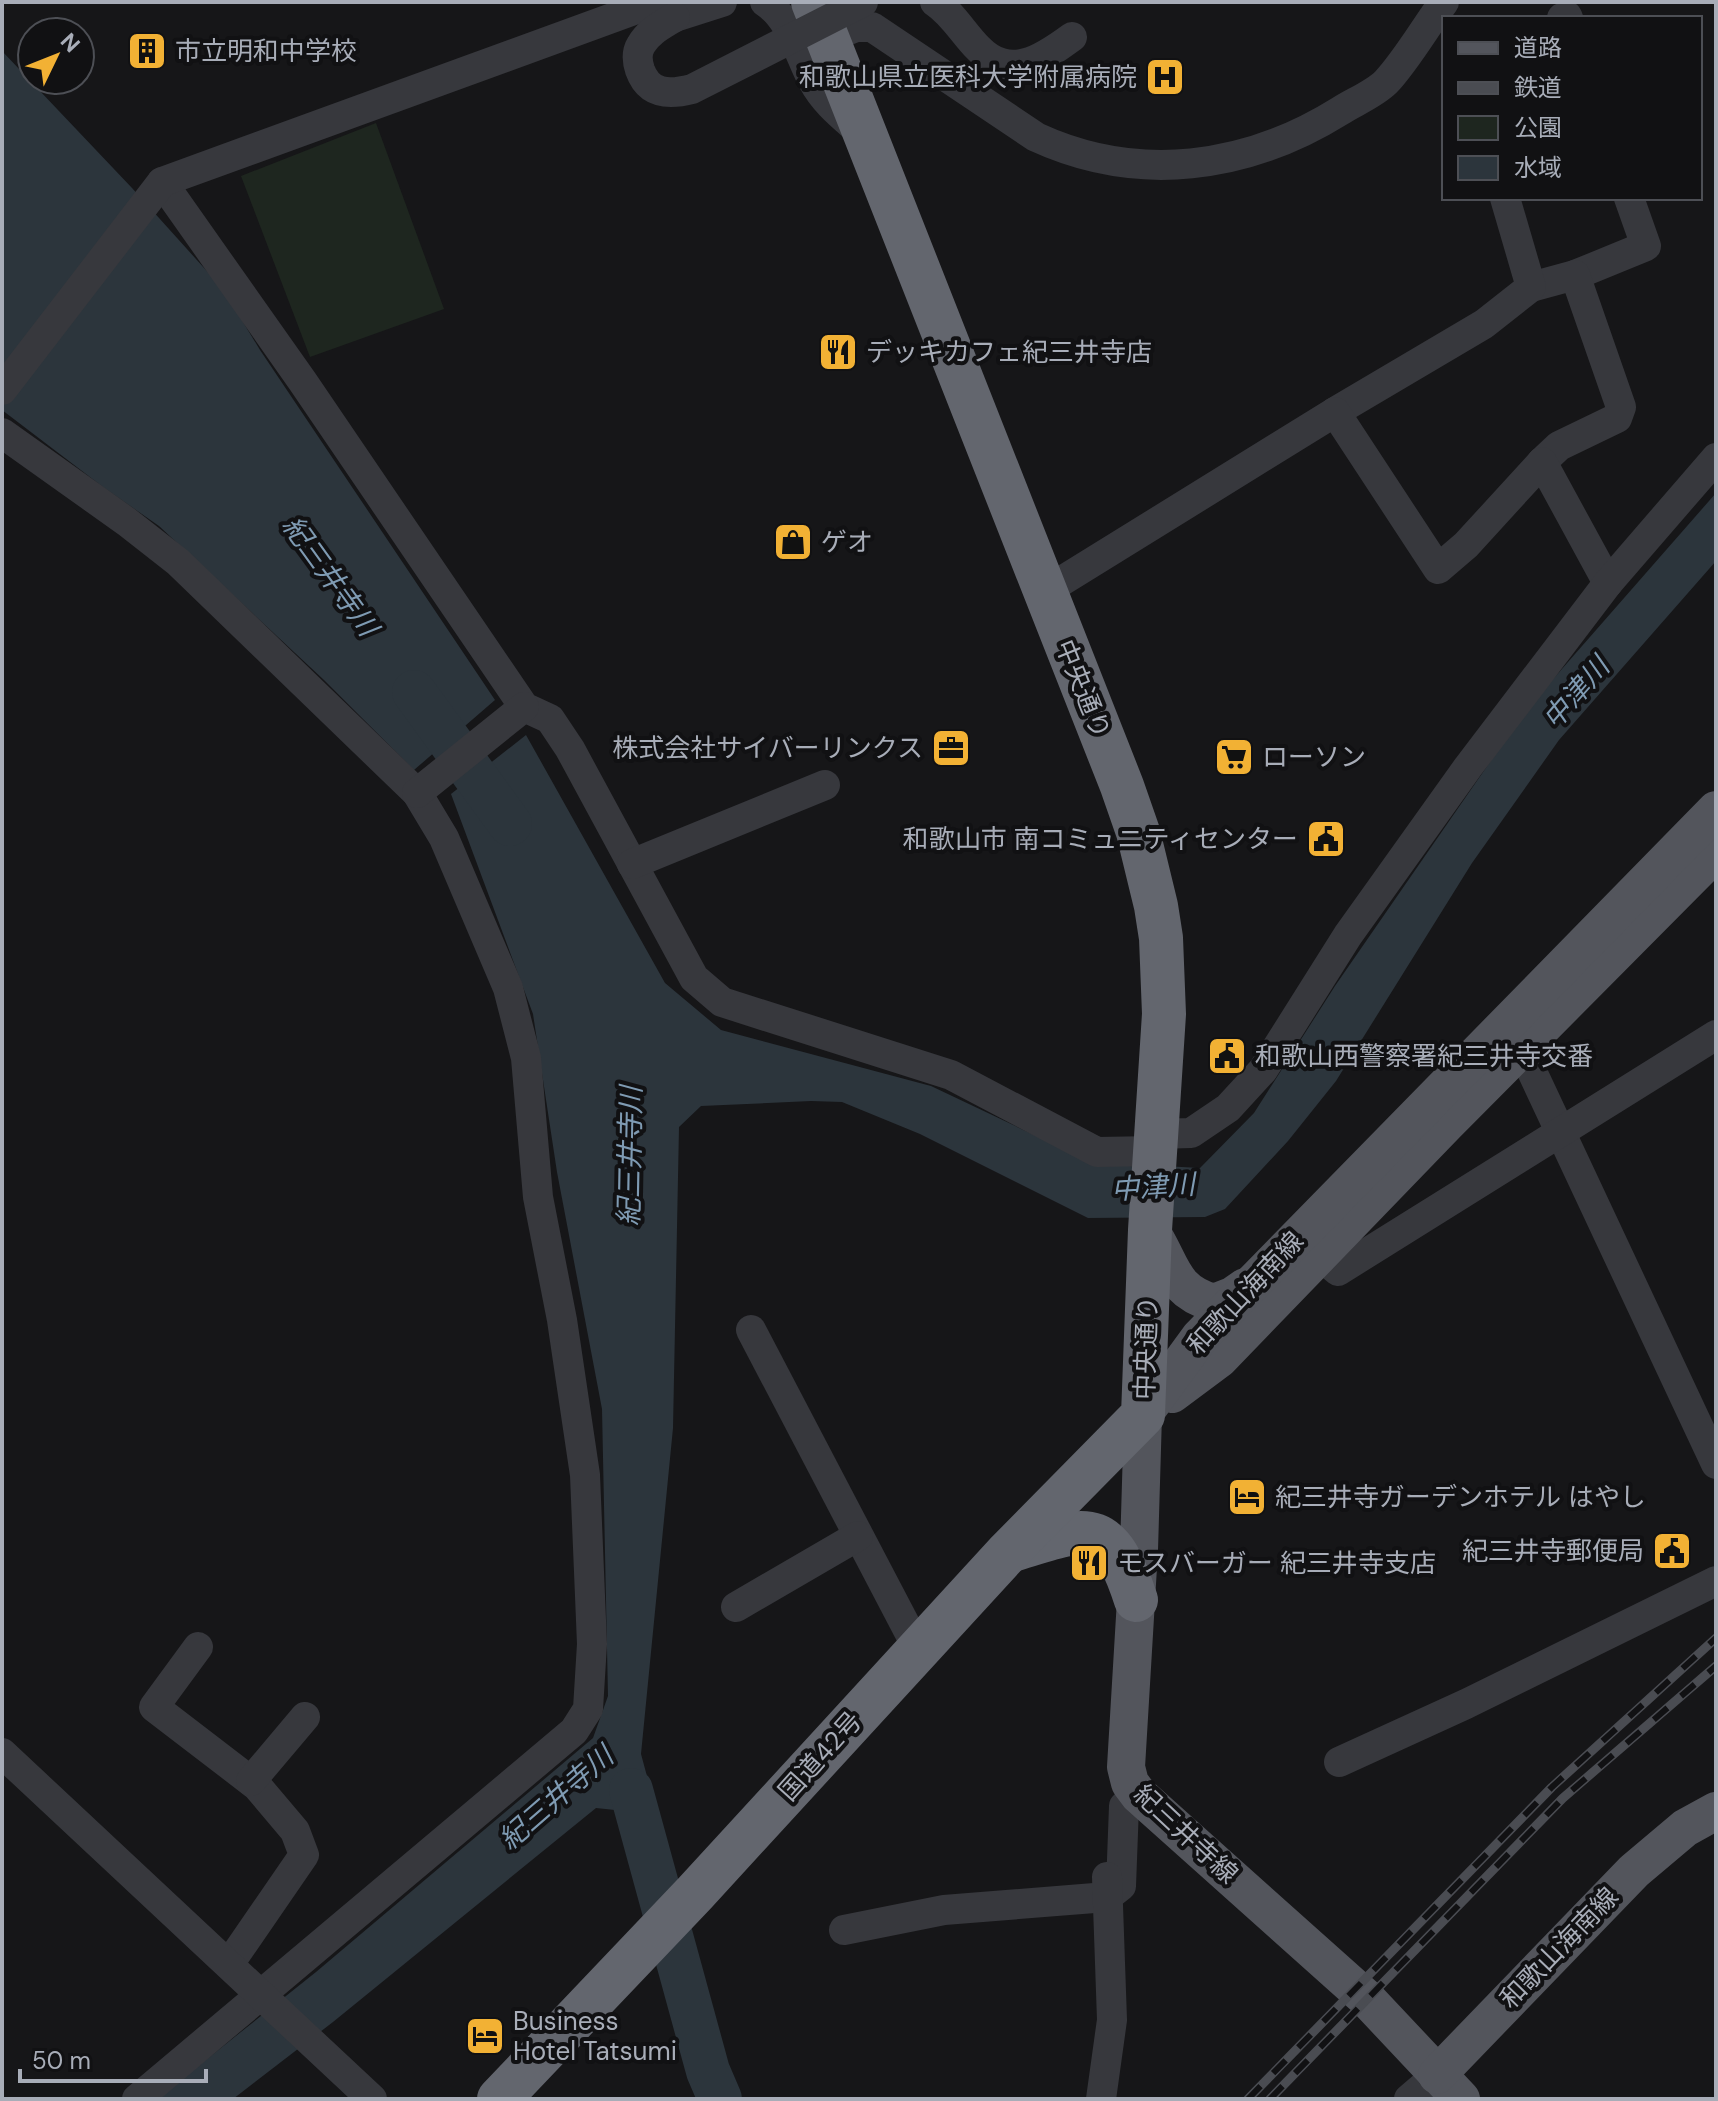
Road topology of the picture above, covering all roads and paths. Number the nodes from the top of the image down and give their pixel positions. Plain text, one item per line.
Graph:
1 (722, 2) edge
2 (765, 2) edge
3 (863, 2) edge
4 (935, 2) edge
5 (1444, 2) edge
6 (665, 10) edge
7 (820, 20) edge
8 (1072, 37) dead end
9 (867, 137) junction
10 (157, 189) junction
11 (1506, 200) edge
12 (1630, 200) edge
13 (1575, 275) junction
14 (1531, 287) junction
15 (2, 390) edge
16 (1335, 412) junction
17 (2, 433) edge
18 (1716, 458) edge
19 (1542, 462) junction
20 (1608, 583) junction
21 (1044, 592) junction
22 (519, 712) junction
23 (825, 785) dead end
24 (424, 788) junction
25 (1716, 810) edge
26 (1716, 852) edge
27 (632, 864) junction
28 (1716, 1035) edge
29 (1506, 1042) junction
30 (1561, 1132) junction
31 (1156, 1149) junction
32 (1150, 1230) junction
33 (1319, 1255) junction
34 (1259, 1275) junction
35 (751, 1330) dead end
36 (1143, 1415) junction
37 (1716, 1464) edge
38 (858, 1536) junction
39 (1008, 1552) junction
40 (1716, 1581) edge
41 (1136, 1600) junction
42 (736, 1607) dead end
43 (198, 1647) dead end
44 (918, 1649) junction
45 (305, 1717) dead end
46 (2, 1753) edge
47 (1339, 1762) dead end
48 (251, 1781) junction
49 (1134, 1789) junction
50 (1716, 1811) edge
51 (1107, 1897) junction
52 (844, 1930) dead end
53 (229, 1964) junction
54 (265, 1998) junction
55 (1435, 2091) edge
56 (137, 2099) edge
57 (372, 2099) edge
58 (499, 2099) edge
59 (1101, 2099) edge

1 - 6 street
2 - 9 street
3 - 6 street, bridge
4 - 8 street
5 - 7 street
6 - 10 street
7 - 9 highway, 中央通り
9 - 21 highway, 中央通り
10 - 15 street
10 - 22 street
11 - 14 street
12 - 13 street
13 - 14 street
13 - 19 street
14 - 16 street
16 - 19 street
16 - 21 street
17 - 24 street
18 - 20 street
19 - 20 street
20 - 31 street
21 - 31 highway, 中央通り
22 - 24 street
22 - 27 street
23 - 27 street
24 - 54 street
25 - 29 main road, 和歌山海南線
26 - 29 main road, 和歌山海南線
27 - 31 street
28 - 30 street
29 - 30 street
29 - 33 main road, 和歌山海南線
29 - 34 main road, 和歌山海南線
30 - 33 street
30 - 37 street
31 - 32 highway, 中央通り
32 - 34 main road
32 - 36 highway, 中央通り
33 - 36 main road, 和歌山海南線
34 - 36 main road, 和歌山海南線
35 - 38 street
36 - 39 highway, 国道42号
36 - 41 main road, 紀三井寺線
38 - 42 street
38 - 44 street
39 - 41 highway
39 - 44 highway, 国道42号
40 - 47 street
41 - 49 main road, 紀三井寺線
43 - 48 street
44 - 58 highway, 国道42号
45 - 48 street
46 - 53 street
48 - 53 street
49 - 51 street
49 - 55 main road, 紀三井寺線
50 - 55 main road, 和歌山海南線
51 - 52 street
51 - 59 street
53 - 54 street
54 - 56 street
54 - 57 street

